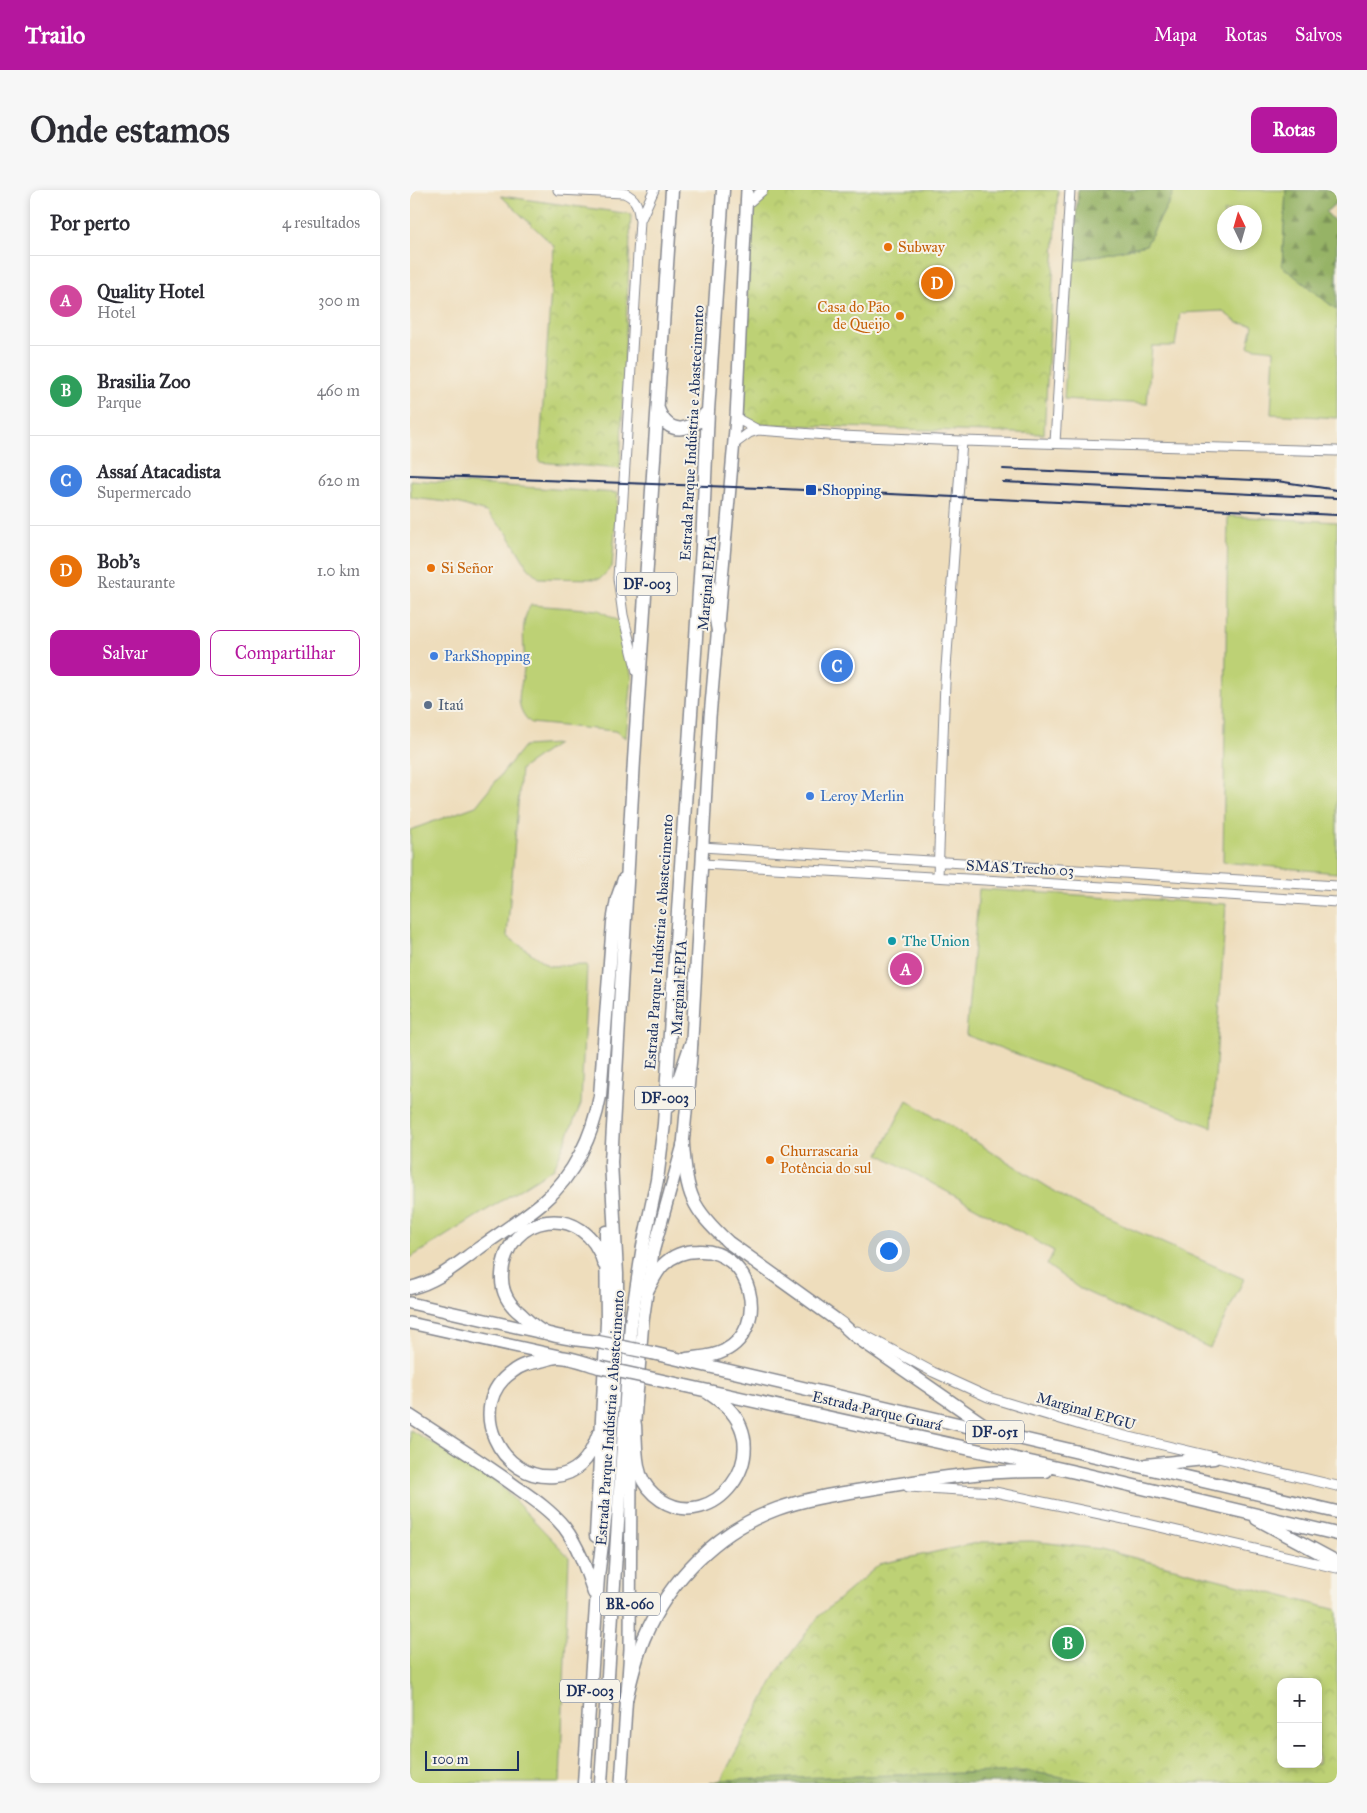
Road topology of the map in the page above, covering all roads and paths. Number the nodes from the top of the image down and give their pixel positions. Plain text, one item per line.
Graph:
1 (558, 190) edge
2 (654, 190) edge
3 (672, 190) edge
4 (723, 190) edge
5 (747, 190) edge
6 (763, 190) edge
7 (1070, 190) edge
8 (612, 191) edge
9 (747, 204) junction
10 (640, 221) junction
11 (658, 409) junction
12 (708, 411) junction
13 (736, 418) junction
14 (758, 430) junction
15 (962, 441) junction
16 (1055, 443) junction
17 (734, 444) junction
18 (1337, 451) edge
19 (702, 546) junction
20 (718, 631) junction
21 (640, 686) junction
22 (702, 848) junction
23 (732, 849) junction
24 (939, 861) junction
25 (629, 863) junction
26 (702, 864) junction
27 (732, 865) junction
28 (1061, 869) junction
29 (938, 877) junction
30 (1060, 884) junction
31 (1337, 886) edge
32 (1337, 902) edge
33 (691, 1044) junction
34 (664, 1124) junction
35 (683, 1145) junction
36 (611, 1162) junction
37 (642, 1254) junction
38 (608, 1278) junction
39 (410, 1288) edge
40 (647, 1288) junction
41 (410, 1303) edge
42 (410, 1322) edge
43 (842, 1324) junction
44 (547, 1334) junction
45 (559, 1356) junction
46 (681, 1360) junction
47 (703, 1389) junction
48 (410, 1416) edge
49 (603, 1421) junction
50 (636, 1425) junction
51 (992, 1431) junction
52 (1214, 1458) junction
53 (1138, 1466) junction
54 (1075, 1472) junction
55 (885, 1486) junction
56 (1337, 1486) edge
57 (1244, 1512) junction
58 (1337, 1512) edge
59 (1337, 1534) edge
60 (1337, 1562) edge
61 (1337, 1568) edge
62 (598, 1577) junction
63 (596, 1600) junction
64 (626, 1700) junction
65 (584, 1783) edge
66 (601, 1783) edge
67 (621, 1783) edge

1 - 8 street
2 - 10 street
3 - 11 highway, Estrada Parque Indústria e Abastecimento / DF-003
4 - 12 highway, Estrada Parque Indústria e Abastecimento / DF-003
5 - 9 main road, Marginal EPIA
6 - 9 street
7 - 16 street
8 - 10 street
9 - 13 main road, Marginal EPIA
10 - 21 street
11 - 12 highway
11 - 21 highway, Estrada Parque Indústria e Abastecimento / DF-003
12 - 19 highway, Estrada Parque Indústria e Abastecimento / DF-003
13 - 14 street
13 - 17 main road, Marginal EPIA
14 - 15 street
14 - 17 street
15 - 16 street
15 - 24 street
16 - 18 street
17 - 20 main road, Marginal EPIA
19 - 20 highway
19 - 34 highway, Estrada Parque Indústria e Abastecimento / DF-003
20 - 22 main road, Marginal EPIA
21 - 25 highway, Estrada Parque Indústria e Abastecimento / DF-003
22 - 23 street, SMAS Trecho 03
22 - 26 main road, Marginal EPIA
23 - 24 street, SMAS Trecho 03
23 - 27 street
24 - 28 street, SMAS Trecho 03
24 - 29 street
25 - 36 highway, Estrada Parque Indústria e Abastecimento / DF-003
25 - 39 highway
26 - 27 street, SMAS Trecho 03
26 - 33 main road, Marginal EPIA
27 - 29 street, SMAS Trecho 03
28 - 30 street
28 - 31 street, SMAS Trecho 03
29 - 30 street, SMAS Trecho 03
30 - 32 street, SMAS Trecho 03
33 - 34 highway
33 - 35 main road, Marginal EPIA / BR-060
34 - 37 highway, Estrada Parque Indústria e Abastecimento / DF-003
35 - 40 main road, Marginal EPIA / BR-060
35 - 43 highway
36 - 38 highway
36 - 62 highway, Estrada Parque Indústria e Abastecimento / DF-003
37 - 40 highway
37 - 66 highway, Estrada Parque Indústria e Abastecimento / DF-003
38 - 44 highway
38 - 49 highway
40 - 46 highway
40 - 50 main road, Marginal EPIA / BR-060
41 - 44 main road, Estrada Parque Guará / DF-051
42 - 45 main road, Estrada Parque Guará / DF-051
43 - 51 highway
43 - 52 street, Marginal EPGU
44 - 46 highway, Estrada Parque Guará / DF-051, bridge
45 - 47 highway, Estrada Parque Guará / DF-051, bridge
45 - 49 highway
46 - 51 highway, Estrada Parque Guará / DF-051
47 - 50 highway
47 - 54 highway, Estrada Parque Guará / DF-051
48 - 63 highway
49 - 62 highway
50 - 64 main road, Marginal EPIA / BR-060
51 - 53 highway, Estrada Parque Guará / DF-051
52 - 53 highway
52 - 56 street, Marginal EPGU
53 - 58 highway, Estrada Parque Guará / DF-051
54 - 55 highway
54 - 57 highway, Estrada Parque Guará / DF-051
55 - 61 street
55 - 64 highway
57 - 59 highway, Estrada Parque Guará / DF-051
57 - 60 highway
62 - 63 highway, Estrada Parque Indústria e Abastecimento / DF-003
63 - 65 highway, Estrada Parque Indústria e Abastecimento / DF-003
64 - 67 main road, Marginal EPIA / BR-060

